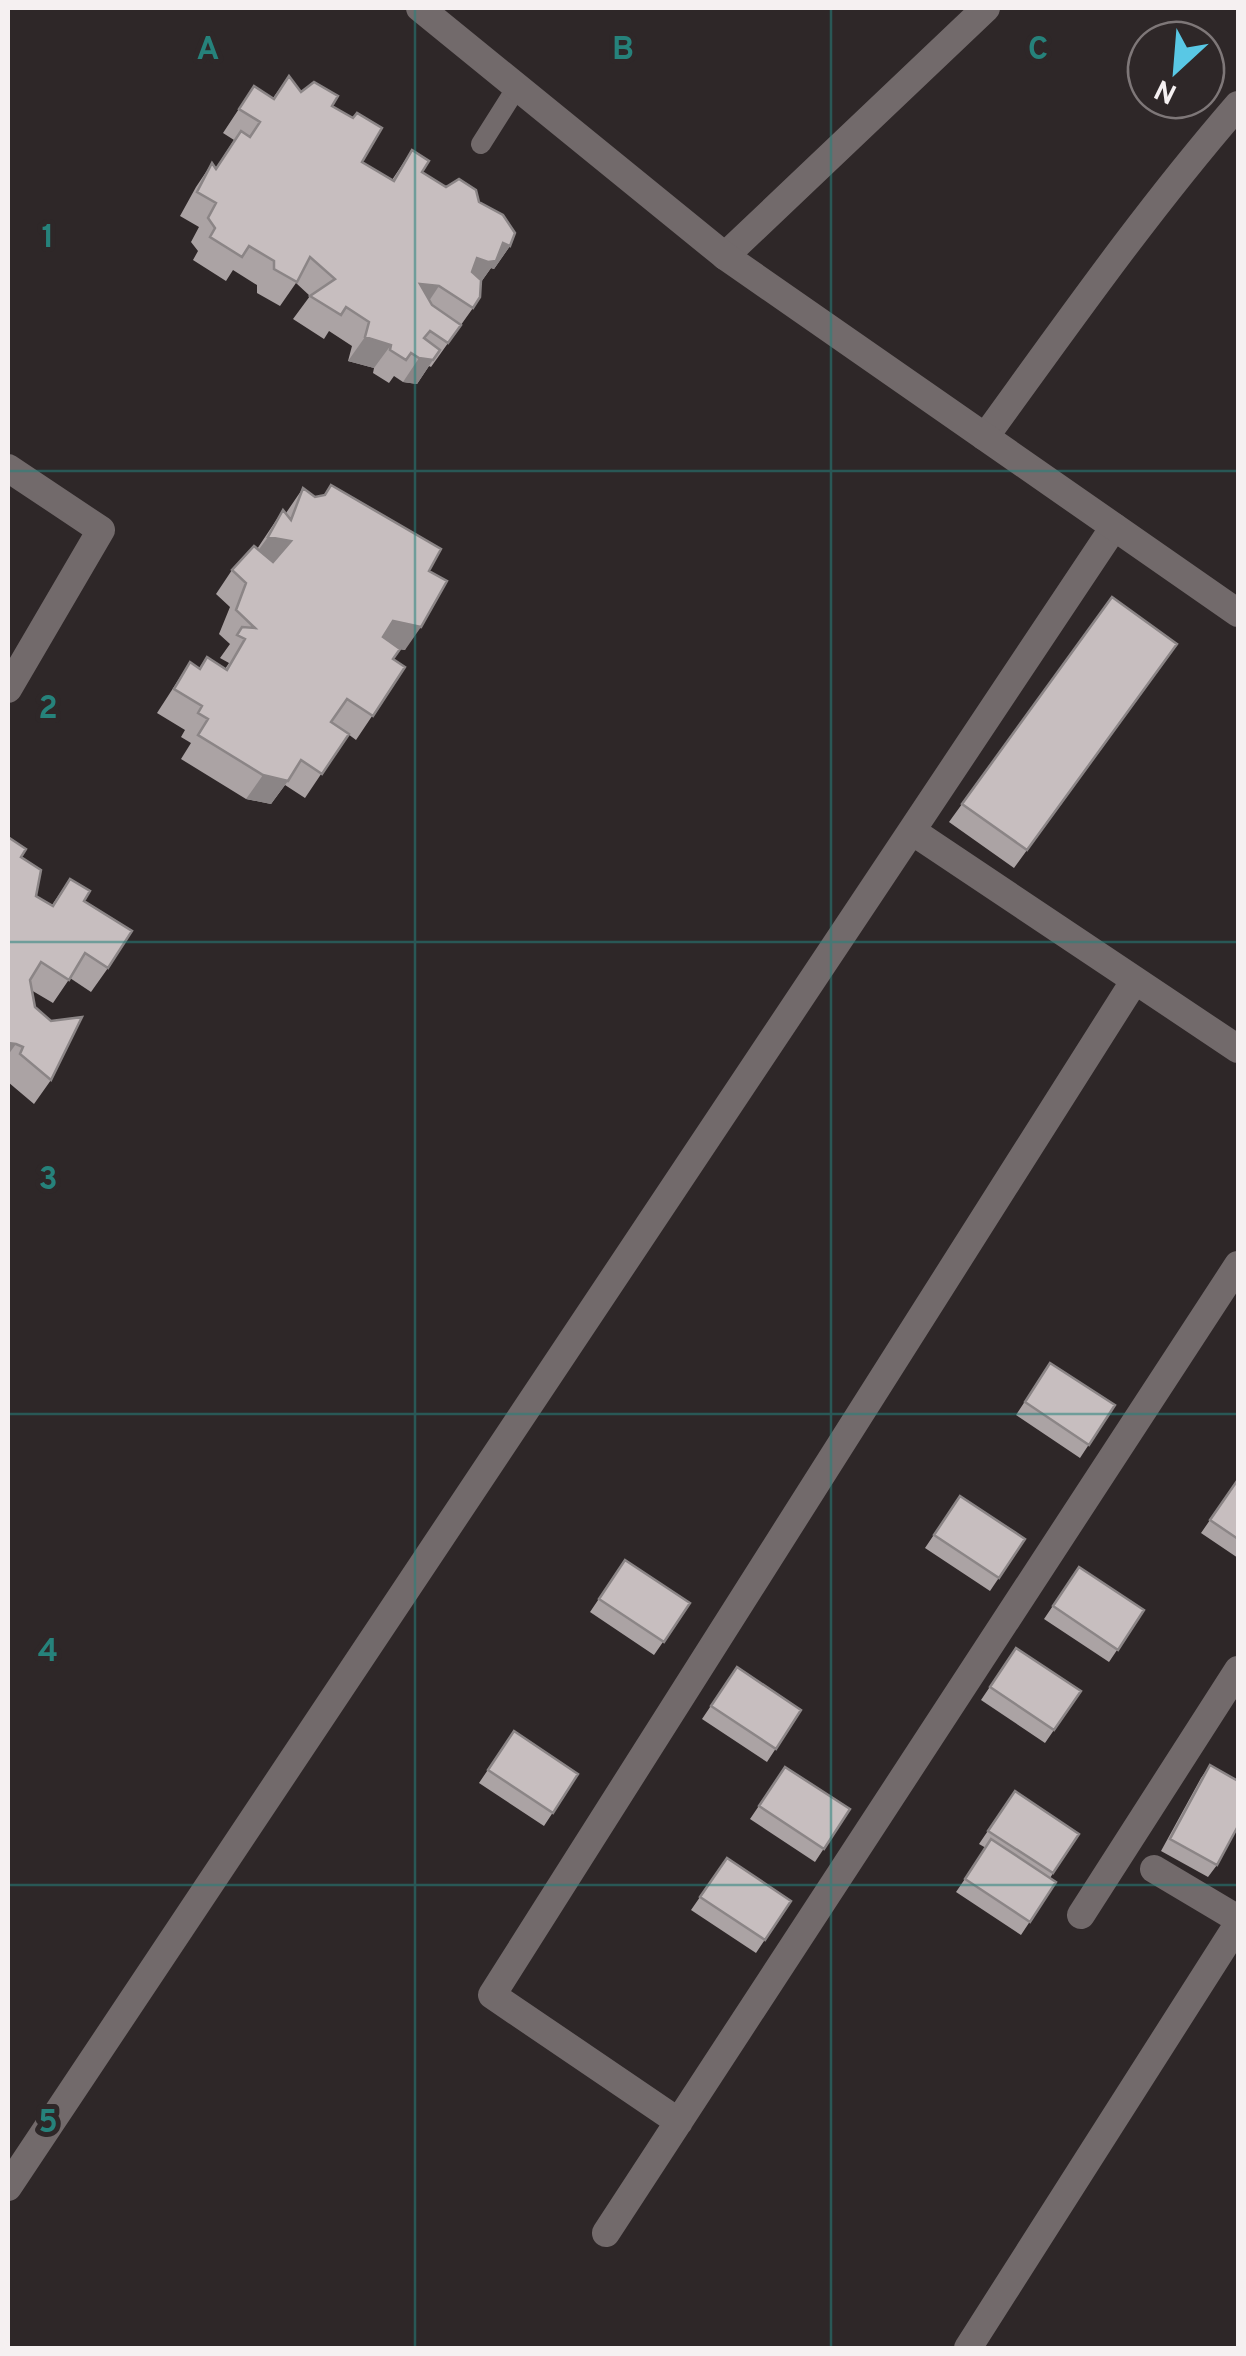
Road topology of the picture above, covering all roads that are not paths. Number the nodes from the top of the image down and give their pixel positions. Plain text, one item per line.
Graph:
1 (420, 8) edge
2 (986, 8) edge
3 (517, 87) junction
4 (1238, 105) edge
5 (481, 144) dead end
6 (724, 256) junction
7 (986, 437) junction
8 (8, 468) edge
9 (1114, 526) junction
10 (1238, 613) edge
11 (8, 689) edge
12 (912, 831) junction
13 (1135, 980) junction
14 (1238, 1049) edge
15 (1238, 1265) edge
16 (1238, 1670) edge
17 (1154, 1869) dead end
18 (1081, 1915) dead end
19 (1238, 1922) edge
20 (679, 2122) junction
21 (8, 2187) edge
22 (606, 2233) dead end
23 (968, 2348) edge

1 - 3 street
2 - 6 street
3 - 5 lane
3 - 6 street
4 - 7 street
6 - 7 street
7 - 9 street
8 - 11 street
9 - 10 street
9 - 12 street
12 - 13 street
12 - 21 street
13 - 14 street
13 - 20 street
15 - 20 street
16 - 18 street
17 - 19 street
19 - 23 street
20 - 22 street

